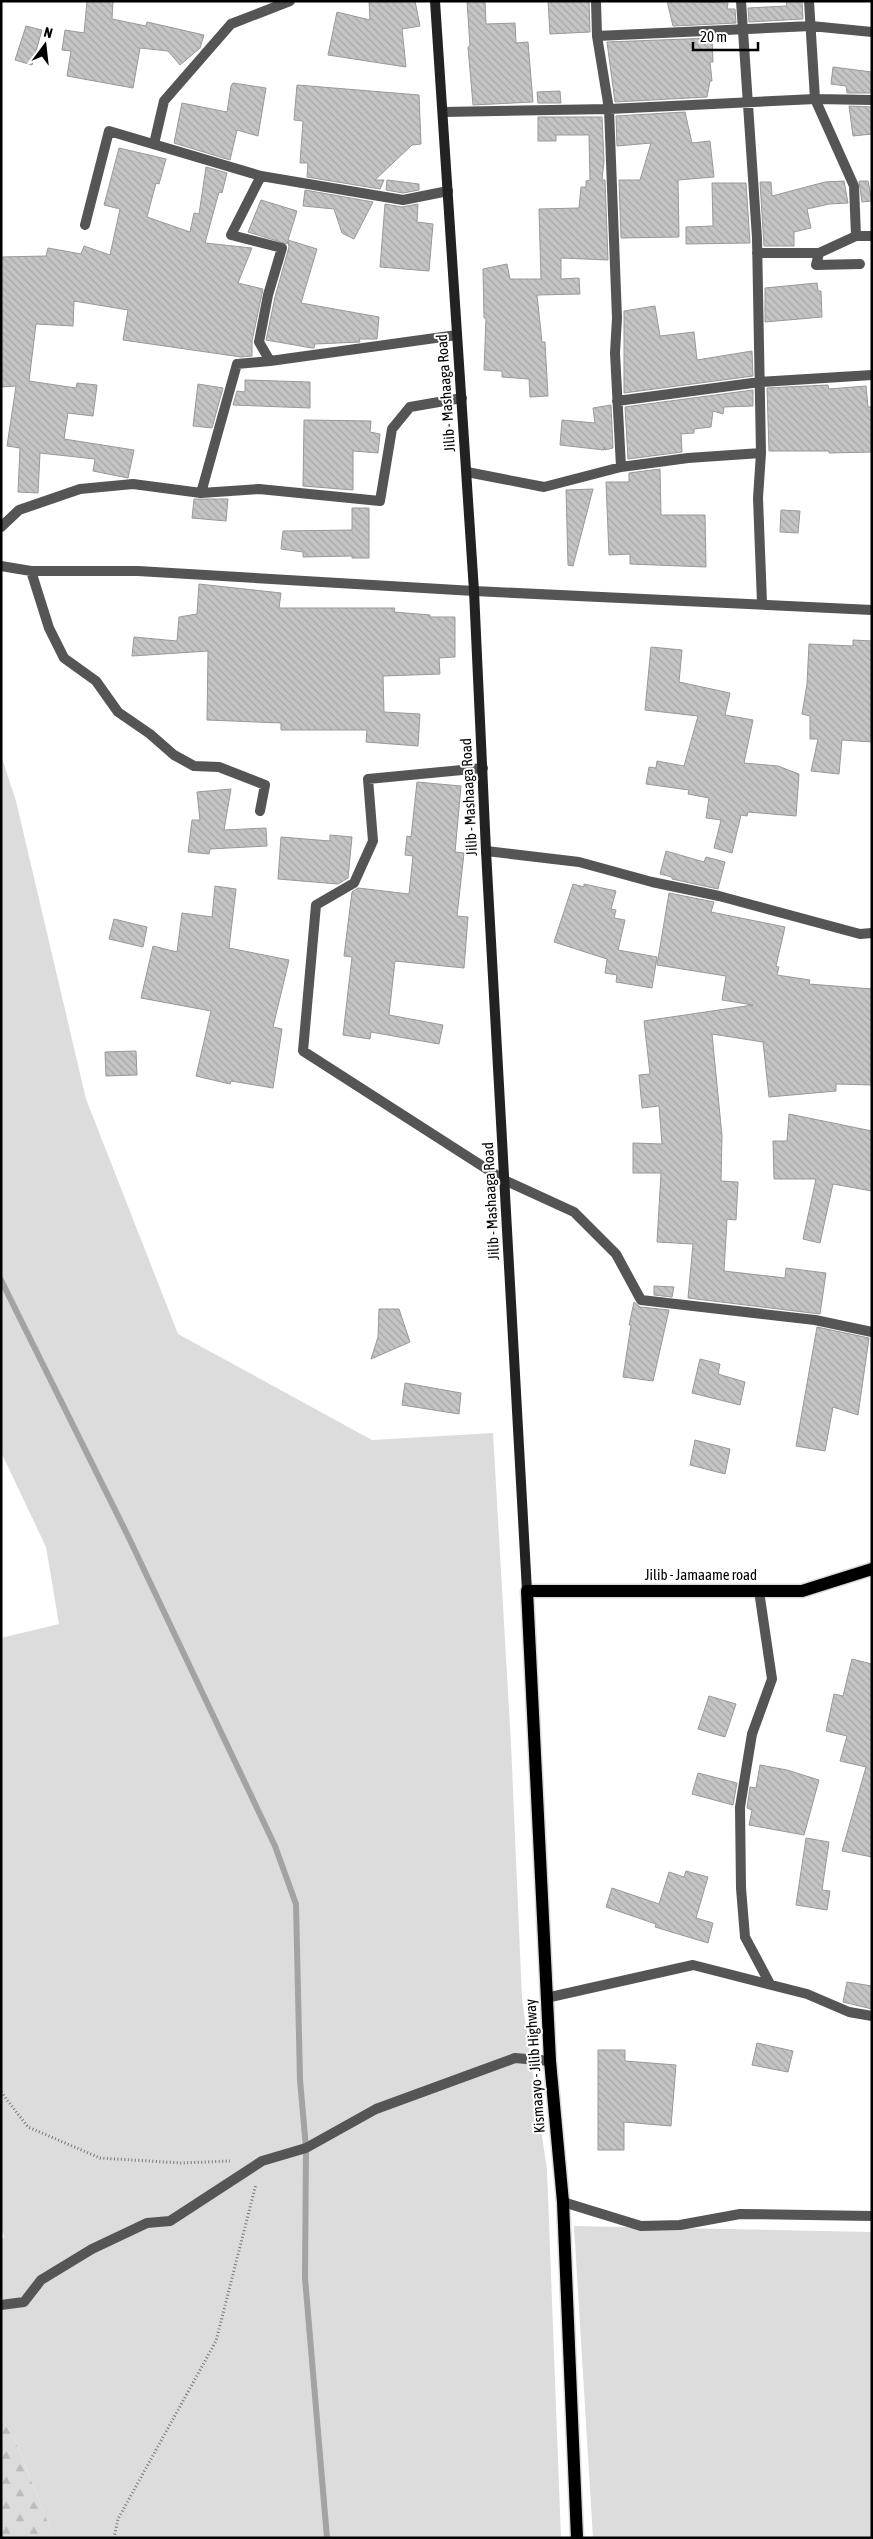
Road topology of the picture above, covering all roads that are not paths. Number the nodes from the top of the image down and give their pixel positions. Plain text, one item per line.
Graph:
1 (290, 1) edge
2 (435, 1) edge
3 (596, 1) edge
4 (741, 1) edge
5 (810, 1) edge
6 (811, 26) junction
7 (743, 30) junction
8 (872, 32) edge
9 (597, 36) junction
10 (815, 99) junction
11 (872, 100) edge
12 (750, 103) junction
13 (609, 109) junction
14 (442, 112) junction
15 (154, 144) junction
16 (261, 176) junction
17 (448, 191) junction
18 (85, 225) dead end
19 (856, 236) junction
20 (872, 236) edge
21 (757, 253) junction
22 (819, 253) junction
23 (860, 264) dead end
24 (457, 335) junction
25 (270, 361) junction
26 (872, 375) edge
27 (760, 382) junction
28 (462, 398) junction
29 (617, 401) junction
30 (761, 453) junction
31 (622, 467) junction
32 (467, 472) junction
33 (201, 493) junction
34 (1, 527) edge
35 (1, 566) edge
36 (31, 571) junction
37 (474, 591) junction
38 (762, 603) junction
39 (872, 610) edge
40 (482, 768) junction
41 (260, 811) dead end
42 (486, 851) junction
43 (872, 933) edge
44 (504, 1180) junction
45 (872, 1332) edge
46 (872, 1570) edge
47 (527, 1591) junction
48 (759, 1591) junction
49 (770, 1984) junction
50 (546, 1998) junction
51 (872, 2016) edge
52 (550, 2061) junction
53 (563, 2202) junction
54 (872, 2216) edge
55 (1, 2305) edge
56 (577, 2538) edge

1 - 15 street
2 - 14 main road, Jilib - Mashaaga Road
3 - 9 street
4 - 7 street
5 - 6 street
6 - 7 street
6 - 8 street
6 - 10 street
7 - 9 street
7 - 12 street
9 - 13 street
10 - 11 street
10 - 12 street
10 - 19 street
12 - 13 street
12 - 21 street
13 - 14 street
13 - 29 street
14 - 17 main road, Jilib - Mashaaga Road
15 - 16 street
15 - 18 street
16 - 17 street
16 - 25 street
17 - 24 main road, Jilib - Mashaaga Road
19 - 20 street
19 - 22 street
21 - 22 street
21 - 27 street
22 - 23 street
24 - 25 street
24 - 28 main road, Jilib - Mashaaga Road
25 - 33 street
26 - 27 street
27 - 29 street
27 - 30 street
28 - 32 main road, Jilib - Mashaaga Road
28 - 33 street
29 - 31 street
30 - 31 street
30 - 38 street
31 - 32 street
32 - 37 main road, Jilib - Mashaaga Road
33 - 34 street
35 - 36 street
36 - 37 street
36 - 41 street
37 - 38 street
37 - 40 main road, Jilib - Mashaaga Road
38 - 39 street
40 - 42 main road, Jilib - Mashaaga Road
40 - 44 street
42 - 43 street
42 - 44 main road, Jilib - Mashaaga Road
44 - 45 street
44 - 47 main road, Jilib - Mashaaga Road
46 - 48 main road, Jilib - Jamaame road
47 - 48 main road, Jilib - Jamaame road
47 - 50 main road, Kismaayo - Jilib Highway
48 - 49 street
49 - 50 street
49 - 51 street
50 - 52 main road, Kismaayo - Jilib Highway
52 - 53 main road, Kismaayo - Jilib Highway
52 - 55 street
53 - 54 street
53 - 56 main road, Kismaayo - Jilib Highway

